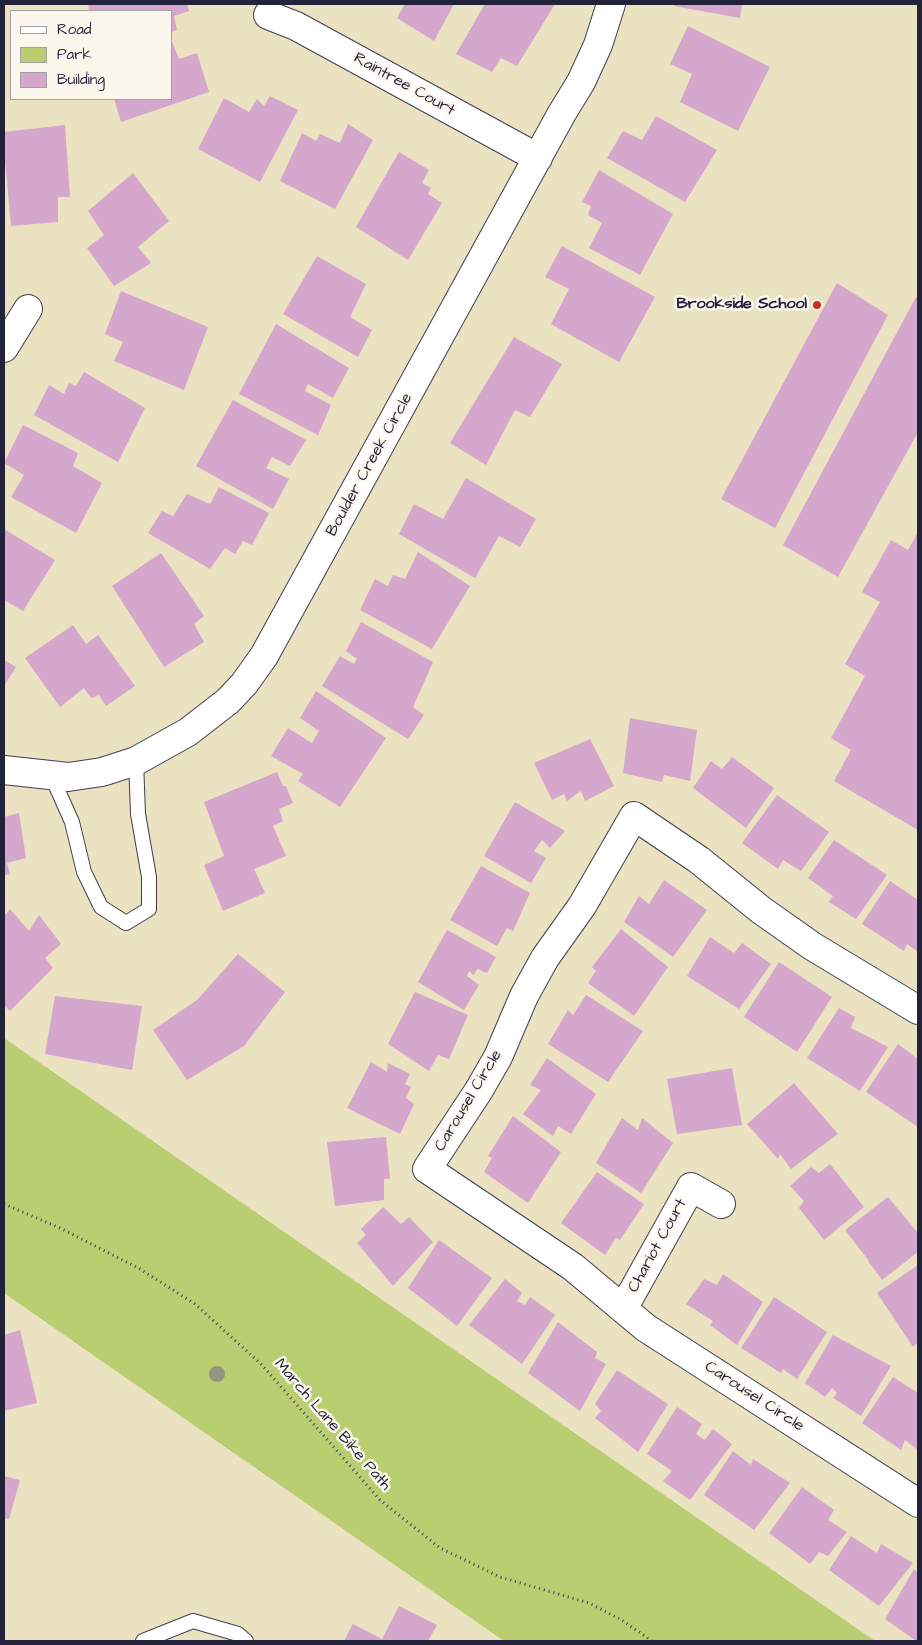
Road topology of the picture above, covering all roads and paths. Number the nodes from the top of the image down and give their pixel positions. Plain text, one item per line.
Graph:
1 (611, 4) edge
2 (268, 15) dead end
3 (538, 158) junction
4 (28, 309) dead end
5 (4, 348) edge
6 (136, 761) junction
7 (4, 770) edge
8 (51, 775) junction
9 (918, 1010) edge
10 (4, 1204) edge
11 (720, 1204) dead end
12 (622, 1309) junction
13 (918, 1502) edge
14 (143, 1641) edge
15 (246, 1641) edge
16 (652, 1641) edge

1 - 3 street, Boulder Creek Circle
2 - 3 street, Raintree Court
3 - 6 street, Boulder Creek Circle
4 - 5 street
6 - 8 street, Boulder Creek Circle
6 - 8 lane
7 - 8 street, Boulder Creek Circle
9 - 12 street, Carousel Circle
10 - 16 path, March Lane Bike Path
11 - 12 street, Chariot Court
12 - 13 street, Carousel Circle
14 - 15 lane

